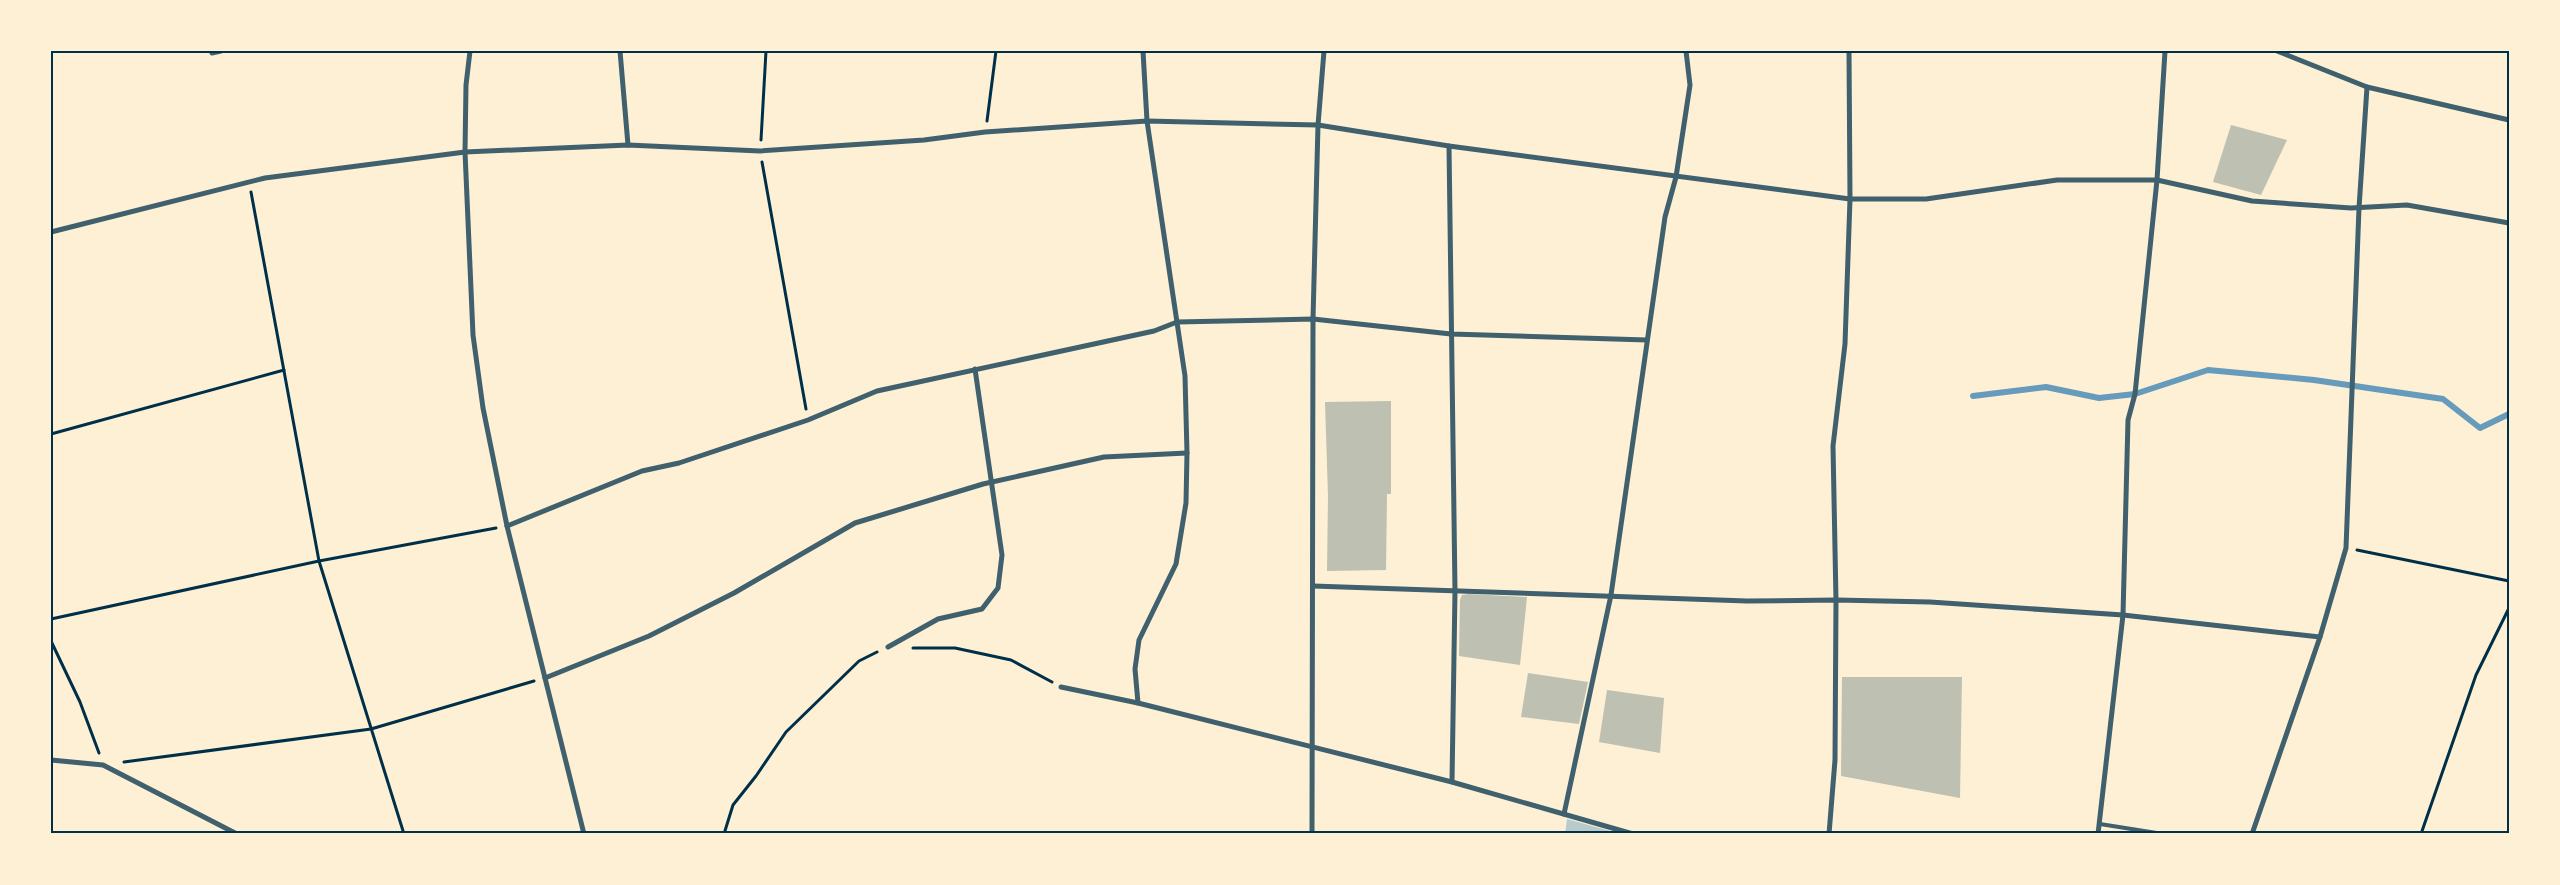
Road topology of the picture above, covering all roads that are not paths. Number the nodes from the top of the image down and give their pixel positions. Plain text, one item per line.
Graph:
1 (222, 51) edge
2 (470, 51) edge
3 (620, 51) edge
4 (1144, 51) edge
5 (1324, 51) edge
6 (1686, 51) edge
7 (1850, 51) edge
8 (2165, 51) edge
9 (2277, 51) edge
10 (212, 53) dead end
11 (2367, 87) junction
12 (2509, 120) edge
13 (1147, 121) junction
14 (1318, 125) junction
15 (628, 145) junction
16 (1449, 146) junction
17 (466, 152) junction
18 (1676, 177) junction
19 (2156, 180) junction
20 (1850, 199) junction
21 (2360, 208) junction
22 (2509, 223) edge
23 (51, 232) edge
24 (1313, 319) junction
25 (1177, 322) junction
26 (1451, 334) junction
27 (1647, 340) junction
28 (975, 370) junction
29 (1187, 453) junction
30 (992, 482) junction
31 (507, 526) junction
32 (1313, 586) junction
33 (1456, 591) junction
34 (1612, 595) junction
35 (1836, 600) junction
36 (2123, 615) junction
37 (2320, 637) junction
38 (888, 647) road end
39 (545, 678) junction
40 (1061, 687) road end
41 (1138, 703) junction
42 (1312, 748) junction
43 (51, 760) edge
44 (1452, 782) junction
45 (1564, 814) junction
46 (2100, 824) junction
47 (237, 834) edge
48 (584, 834) edge
49 (1312, 834) edge
50 (1633, 834) edge
51 (1829, 834) edge
52 (2098, 834) edge
53 (2163, 834) edge
54 (2252, 834) edge

1 - 10 street
2 - 17 street
3 - 15 street
4 - 13 street
5 - 14 street
6 - 18 street
7 - 20 street
8 - 19 street
9 - 11 street
11 - 12 street
11 - 21 street
13 - 14 street
13 - 15 street
13 - 25 street
14 - 16 street
14 - 24 street
15 - 17 street
16 - 18 street
16 - 26 street
17 - 23 street
17 - 31 street
18 - 20 street
18 - 27 street
19 - 20 street
19 - 21 street
19 - 36 street
20 - 35 street
21 - 22 street
21 - 37 street
24 - 25 street
24 - 26 street
24 - 32 street
25 - 28 street
25 - 29 street
26 - 27 street
26 - 33 street
27 - 34 street
28 - 30 street
28 - 31 street
29 - 30 street
29 - 41 street
30 - 38 street
30 - 39 street
31 - 39 street
32 - 33 street
32 - 42 street
33 - 34 street
33 - 44 street
34 - 35 street
34 - 45 street
35 - 36 street
35 - 51 street
36 - 37 street
36 - 46 street
37 - 54 street
39 - 48 street
40 - 41 street
41 - 42 street
42 - 44 street
42 - 49 street
43 - 47 street
44 - 45 street
45 - 50 street
46 - 52 street
46 - 53 lane

